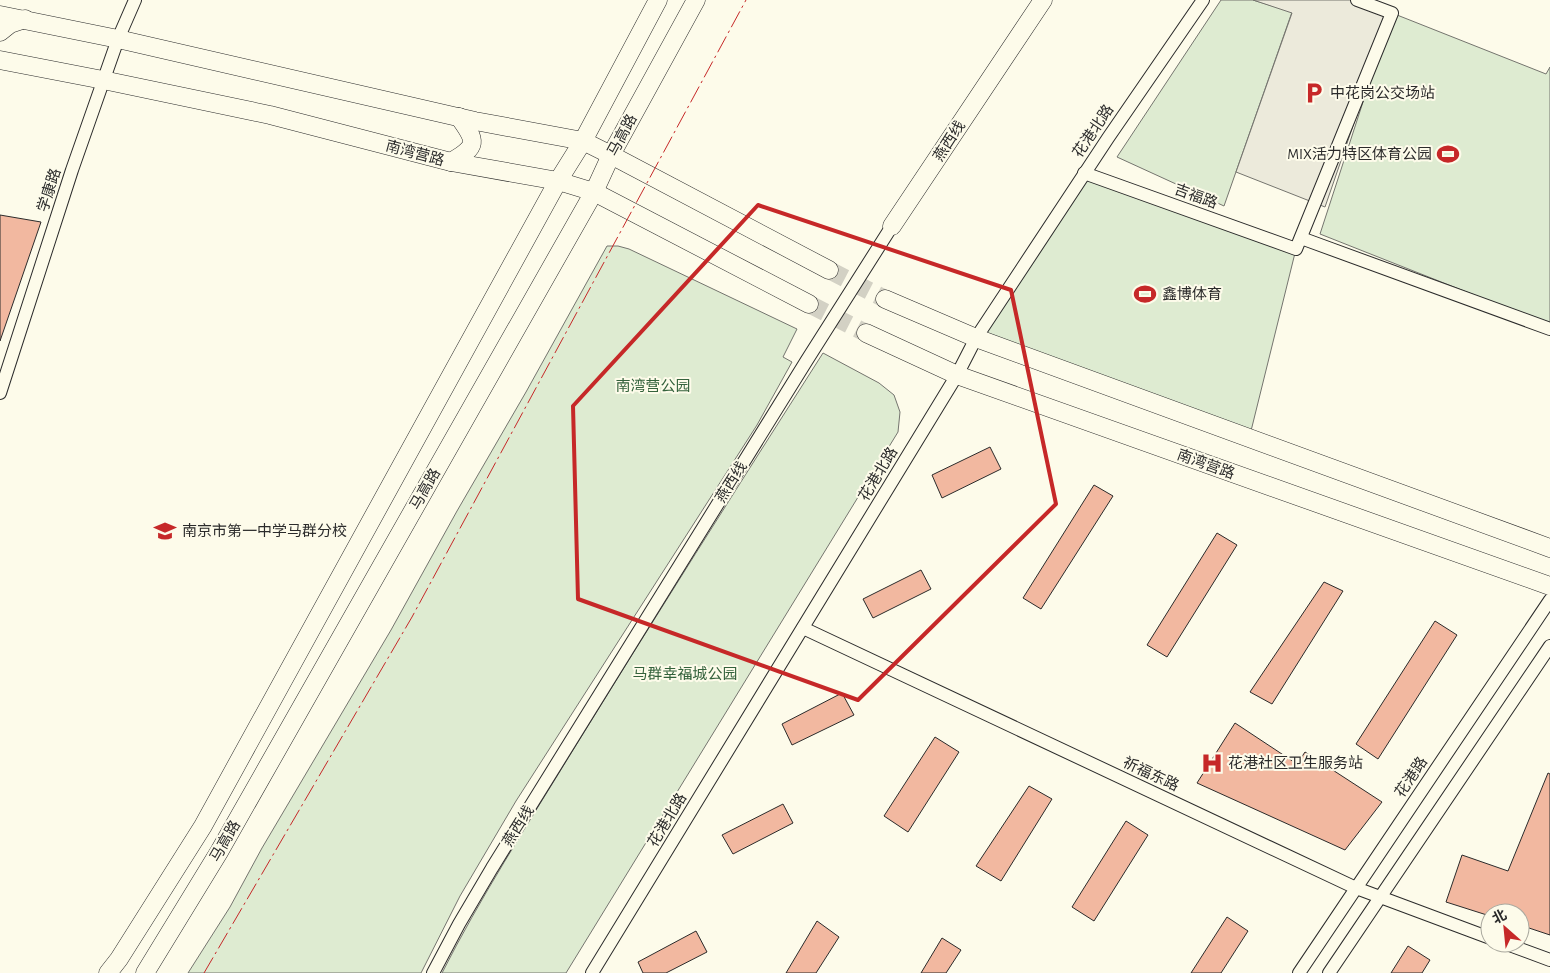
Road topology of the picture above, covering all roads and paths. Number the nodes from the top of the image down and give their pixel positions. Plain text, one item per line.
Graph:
1 (135, 0) edge
2 (658, 0) edge
3 (696, 0) edge
4 (1042, 0) edge
5 (1202, 0) edge
6 (1357, 0) edge
7 (0, 15) edge
8 (25, 20) junction
9 (0, 32) edge
10 (118, 39) junction
11 (1, 59) edge
12 (103, 80) junction
13 (459, 117) junction
14 (583, 141) junction
15 (611, 154) junction
16 (450, 162) junction
17 (1084, 173) junction
18 (558, 182) junction
19 (594, 192) junction
20 (892, 226) joint
21 (1299, 244) junction
22 (829, 270) tunnel mouth
23 (885, 299) tunnel mouth
24 (810, 304) tunnel mouth
25 (1550, 329) edge
26 (866, 333) tunnel mouth
27 (976, 338) junction
28 (957, 375) junction
29 (0, 393) edge
30 (1550, 548) edge
31 (1550, 586) edge
32 (1550, 600) edge
33 (803, 628) junction
34 (1550, 646) edge
35 (1356, 888) junction
36 (1380, 897) junction
37 (1480, 934) edge
38 (1530, 953) edge
39 (1550, 960) edge
40 (108, 973) edge
41 (145, 973) edge
42 (434, 973) edge
43 (592, 973) edge
44 (1299, 973) edge
45 (1328, 973) edge

1 - 10 street, 学康路
2 - 14 main road, 马高路
3 - 15 main road, 马高路
4 - 20 main road, 燕西线
5 - 17 street, 花港北路
6 - 21 street
7 - 8 main road
8 - 9 main road
8 - 10 main road
10 - 12 street, 学康路
10 - 13 main road
11 - 12 main road, 南湾营路
12 - 16 main road, 南湾营路
12 - 29 street, 学康路
13 - 14 main road
13 - 16 main road
14 - 15 main road
14 - 18 main road, 马高路
15 - 19 main road, 马高路
15 - 22 main road
16 - 18 main road, 南湾营路
17 - 21 street, 吉福路
17 - 27 street, 花港北路
18 - 19 main road, 南湾营路
18 - 40 main road, 马高路
19 - 24 main road, 南湾营路
19 - 41 main road, 马高路
20 - 42 street, 燕西线
21 - 25 street, 吉福路
23 - 27 main road
26 - 28 main road, 南湾营路
27 - 28 street, 花港北路
27 - 30 main road
28 - 31 main road, 南湾营路
28 - 33 street, 花港北路
32 - 35 street, 花港路
33 - 35 street, 祈福东路
33 - 43 street, 花港北路
34 - 36 street
35 - 36 street, 祈福东路
35 - 44 street, 花港路
36 - 37 street, 祈福东路
36 - 45 street
38 - 39 street

